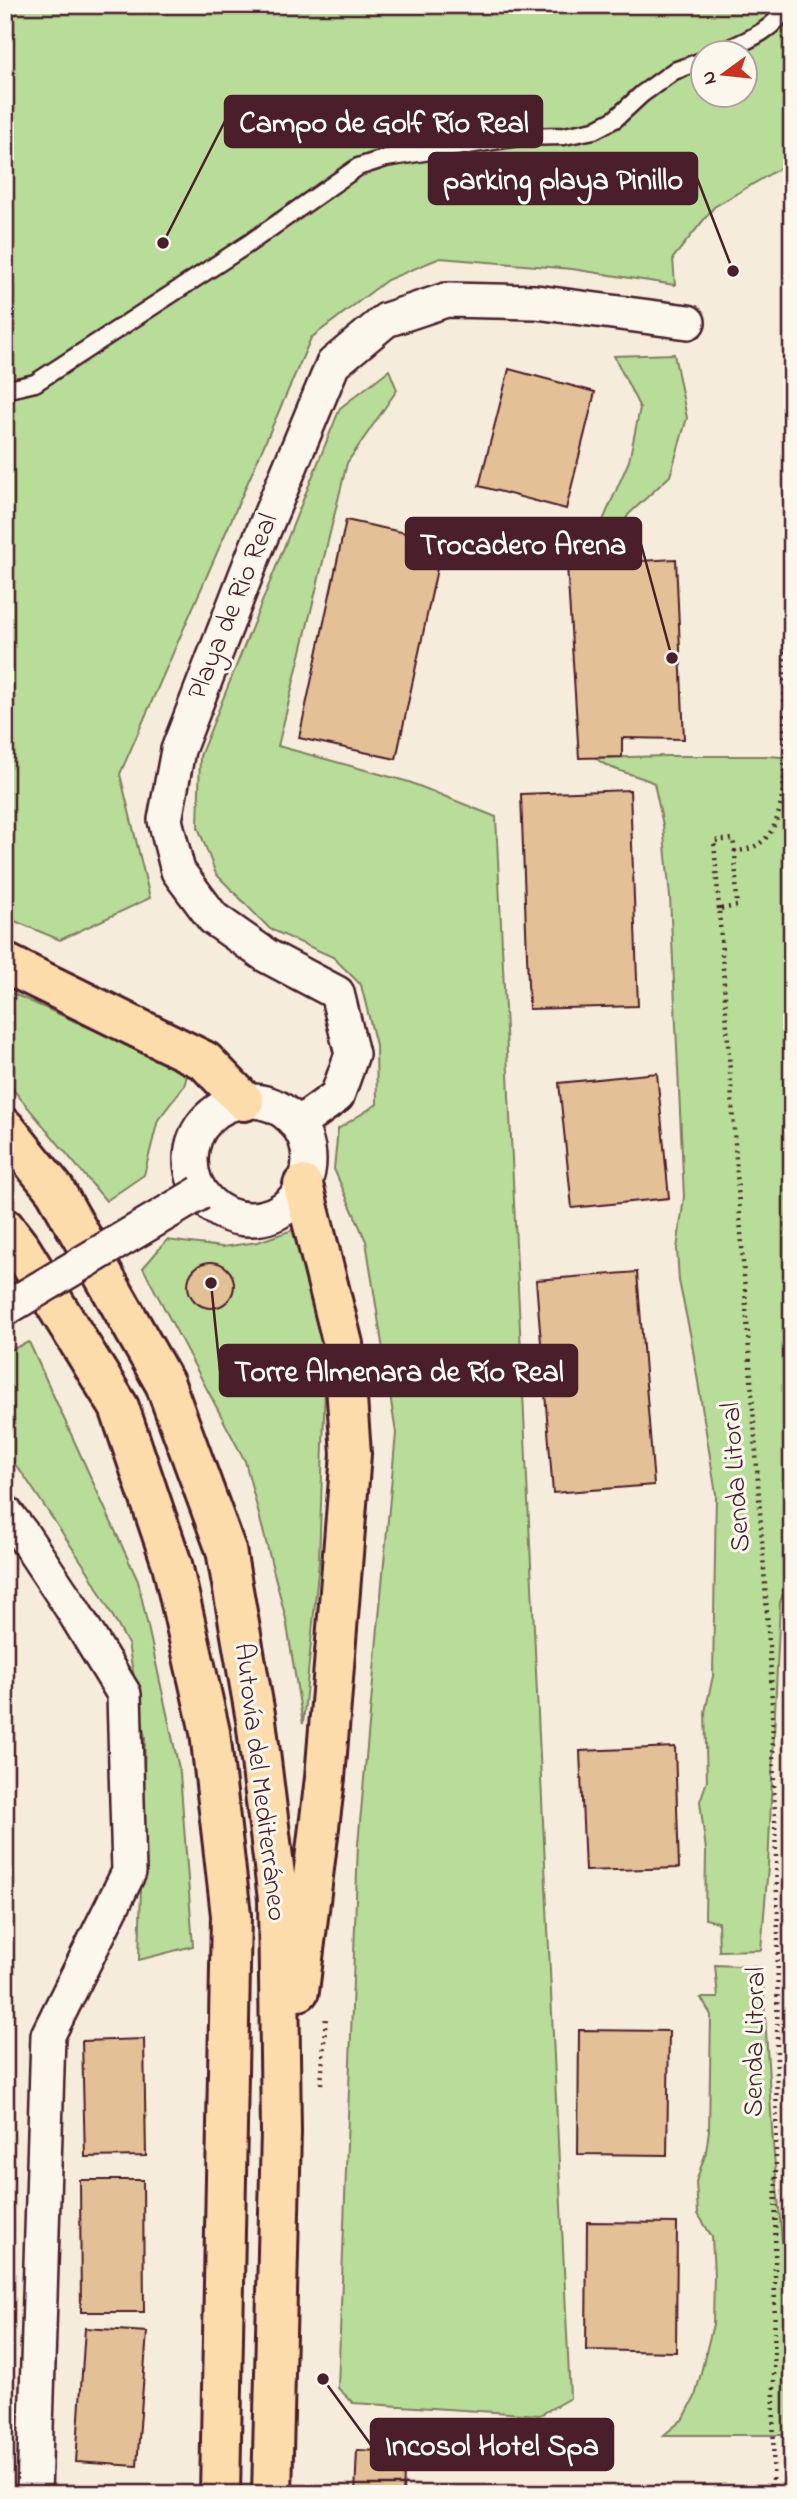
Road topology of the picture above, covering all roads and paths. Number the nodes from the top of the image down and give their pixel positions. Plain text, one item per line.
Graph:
1 (788, 5) edge
2 (753, 38) edge
3 (688, 66) edge
4 (688, 322) dead end
5 (5, 390) edge
6 (792, 501) edge
7 (735, 851) junction
8 (719, 909) junction
9 (5, 963) edge
10 (244, 1101) junction
11 (297, 1125) junction
12 (5, 1128) edge
13 (303, 1185) junction
14 (200, 1193) junction
15 (5, 1227) edge
16 (5, 1309) edge
17 (5, 1512) edge
18 (281, 2132) junction
19 (34, 2494) edge
20 (220, 2494) edge
21 (272, 2494) edge
22 (773, 2494) edge

1 - 2 lane
3 - 5 lane
4 - 11 street, Playa de Rio Real
6 - 7 path
7 - 8 path
7 - 8 path, Senda Litoral
8 - 22 path, Senda Litoral
9 - 10 highway
10 - 11 street
10 - 14 street
11 - 13 street
12 - 18 highway, Autovía del Mediterráneo
13 - 14 street
13 - 18 highway
14 - 16 street, bridge
15 - 20 highway, Autovía del Mediterráneo
17 - 19 street
18 - 21 highway, Autovía del Mediterráneo

